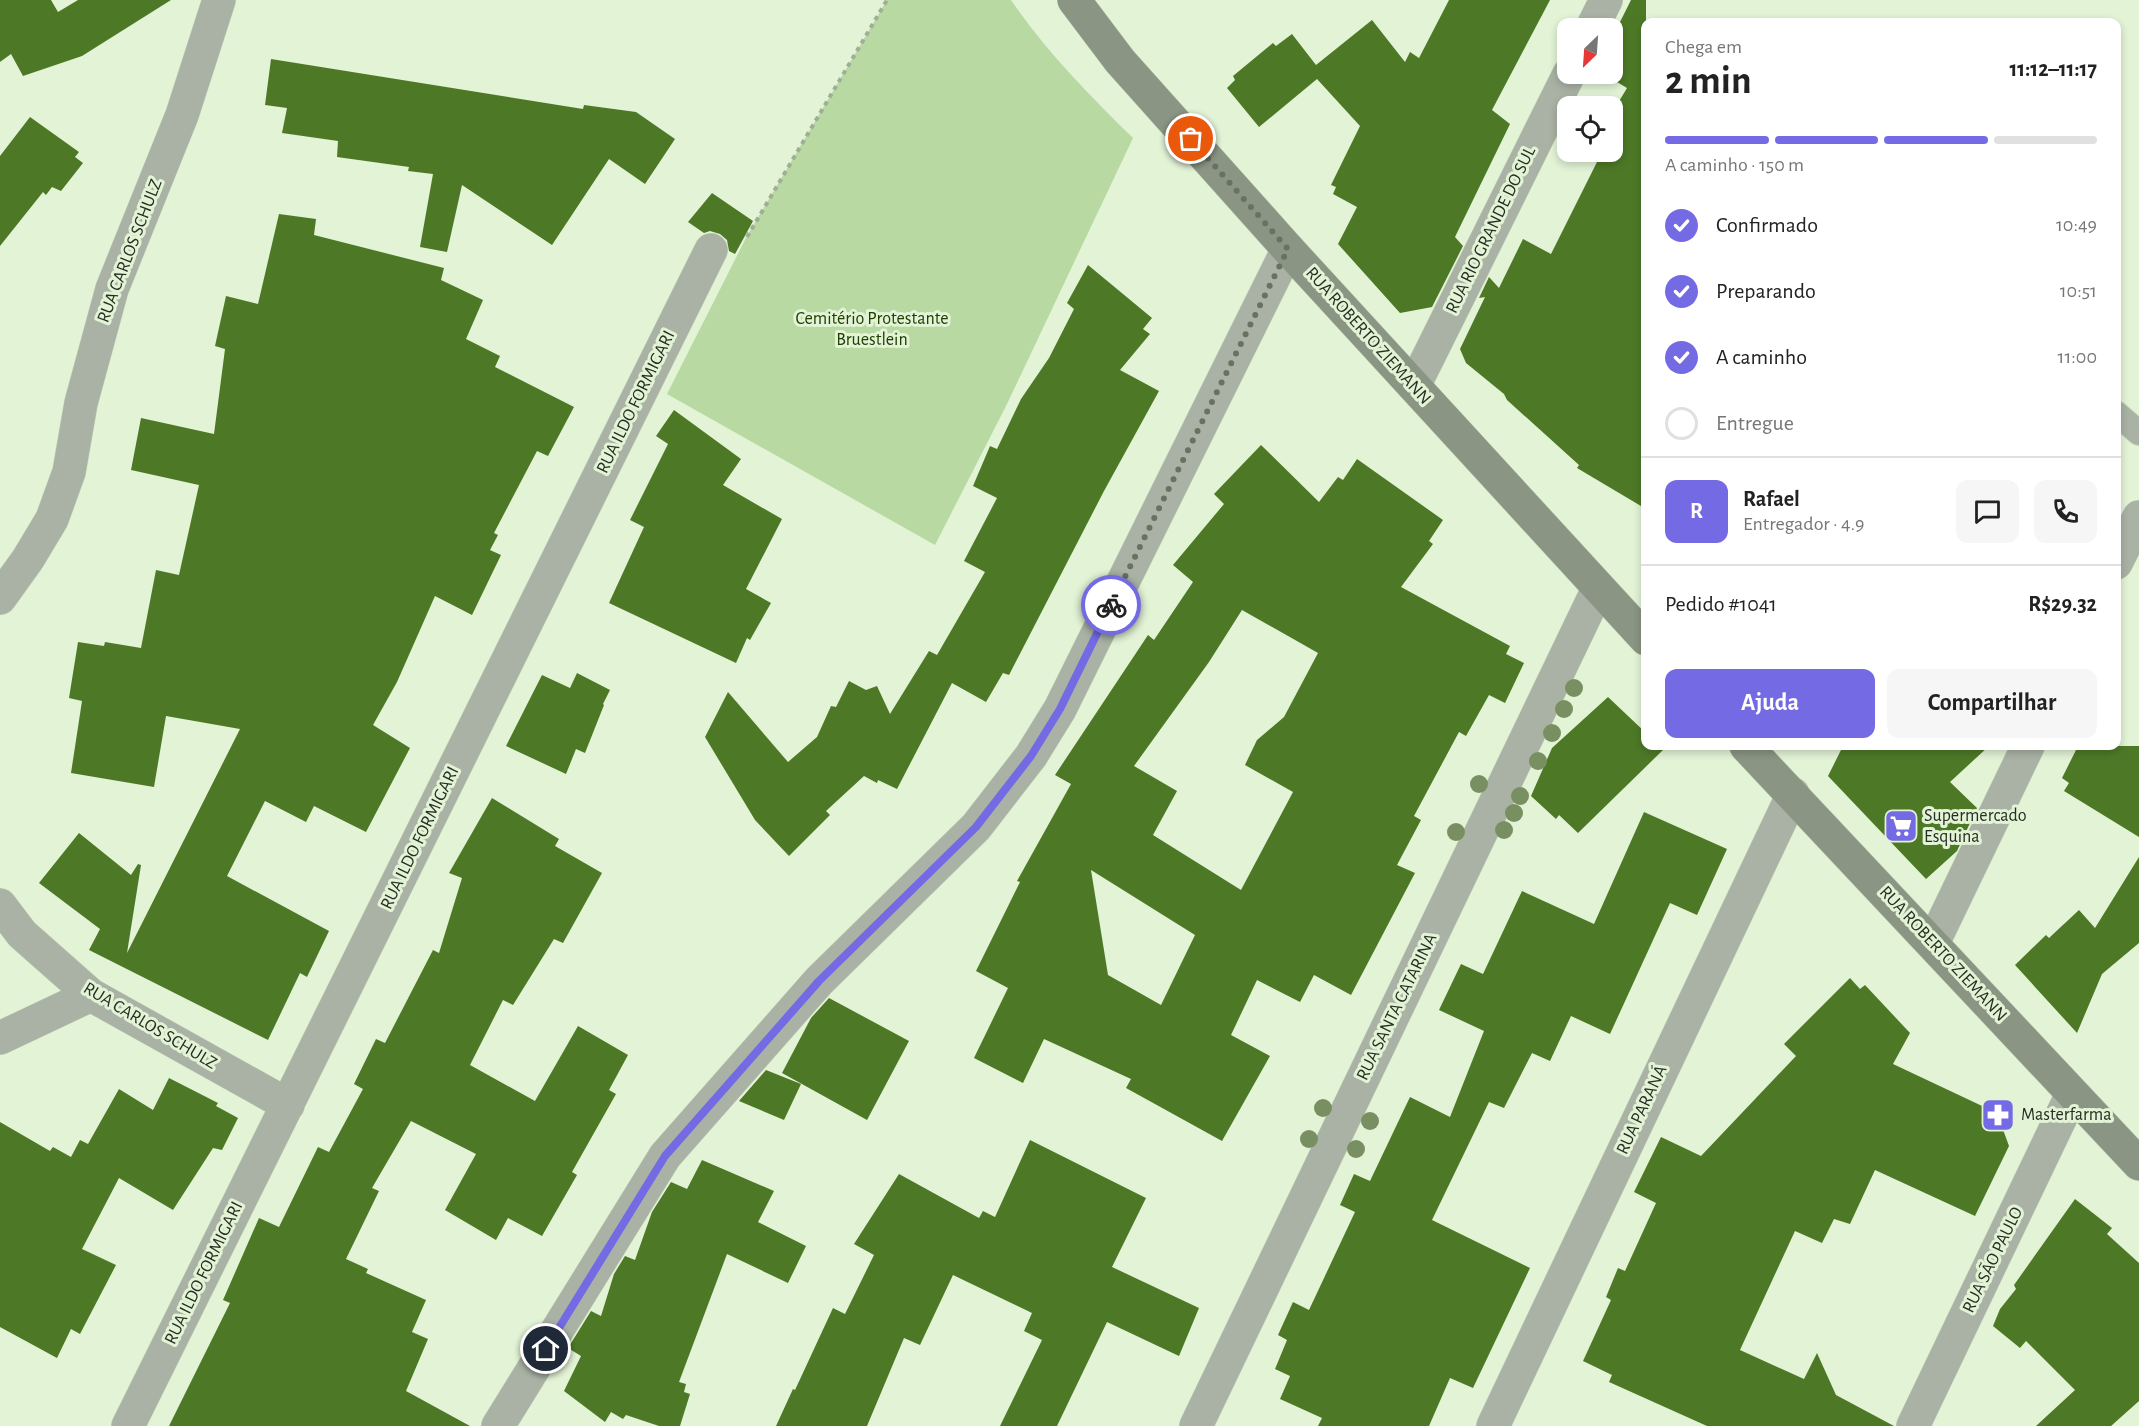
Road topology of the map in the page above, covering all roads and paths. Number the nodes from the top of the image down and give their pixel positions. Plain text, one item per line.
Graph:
1 (219, 0) edge
2 (887, 0) edge
3 (1074, 0) edge
4 (1606, 0) edge
5 (1597, 18) edge
6 (1564, 84) edge
7 (727, 248) joint
8 (1288, 249) junction
9 (1414, 386) junction
10 (2121, 417) edge
11 (2139, 433) edge
12 (2139, 517) edge
13 (2121, 553) edge
14 (1598, 589) junction
15 (0, 598) edge
16 (1641, 634) edge
17 (1750, 750) edge
18 (2026, 750) edge
19 (1793, 794) junction
20 (0, 905) edge
21 (1933, 943) junction
22 (91, 995) junction
23 (0, 1038) edge
24 (2072, 1094) junction
25 (288, 1105) junction
26 (2139, 1164) edge
27 (128, 1426) edge
28 (498, 1426) edge
29 (1196, 1426) edge
30 (1493, 1426) edge
31 (1913, 1426) edge

1 - 15 street, RUA CARLOS SCHULZ
2 - 7 path
3 - 8 main road, RUA ROBERTO ZIEMANN
4 - 5 street
6 - 9 street, RUA RIO GRANDE DO SUL
7 - 25 street, RUA ILDO FORMIGARI
8 - 9 main road, RUA ROBERTO ZIEMANN
8 - 28 street
9 - 14 main road, RUA ROBERTO ZIEMANN
10 - 11 lane
12 - 13 street
14 - 16 main road, RUA ROBERTO ZIEMANN
14 - 29 street, RUA SANTA CATARINA
17 - 19 main road, RUA ROBERTO ZIEMANN
18 - 21 street
19 - 21 main road, RUA ROBERTO ZIEMANN
19 - 30 street, RUA PARANÁ
20 - 22 street, RUA CARLOS SCHULZ
21 - 24 main road, RUA ROBERTO ZIEMANN
22 - 23 street
22 - 25 street, RUA CARLOS SCHULZ
24 - 26 main road, RUA ROBERTO ZIEMANN
24 - 31 street, RUA SÃO PAULO
25 - 27 street, RUA ILDO FORMIGARI

